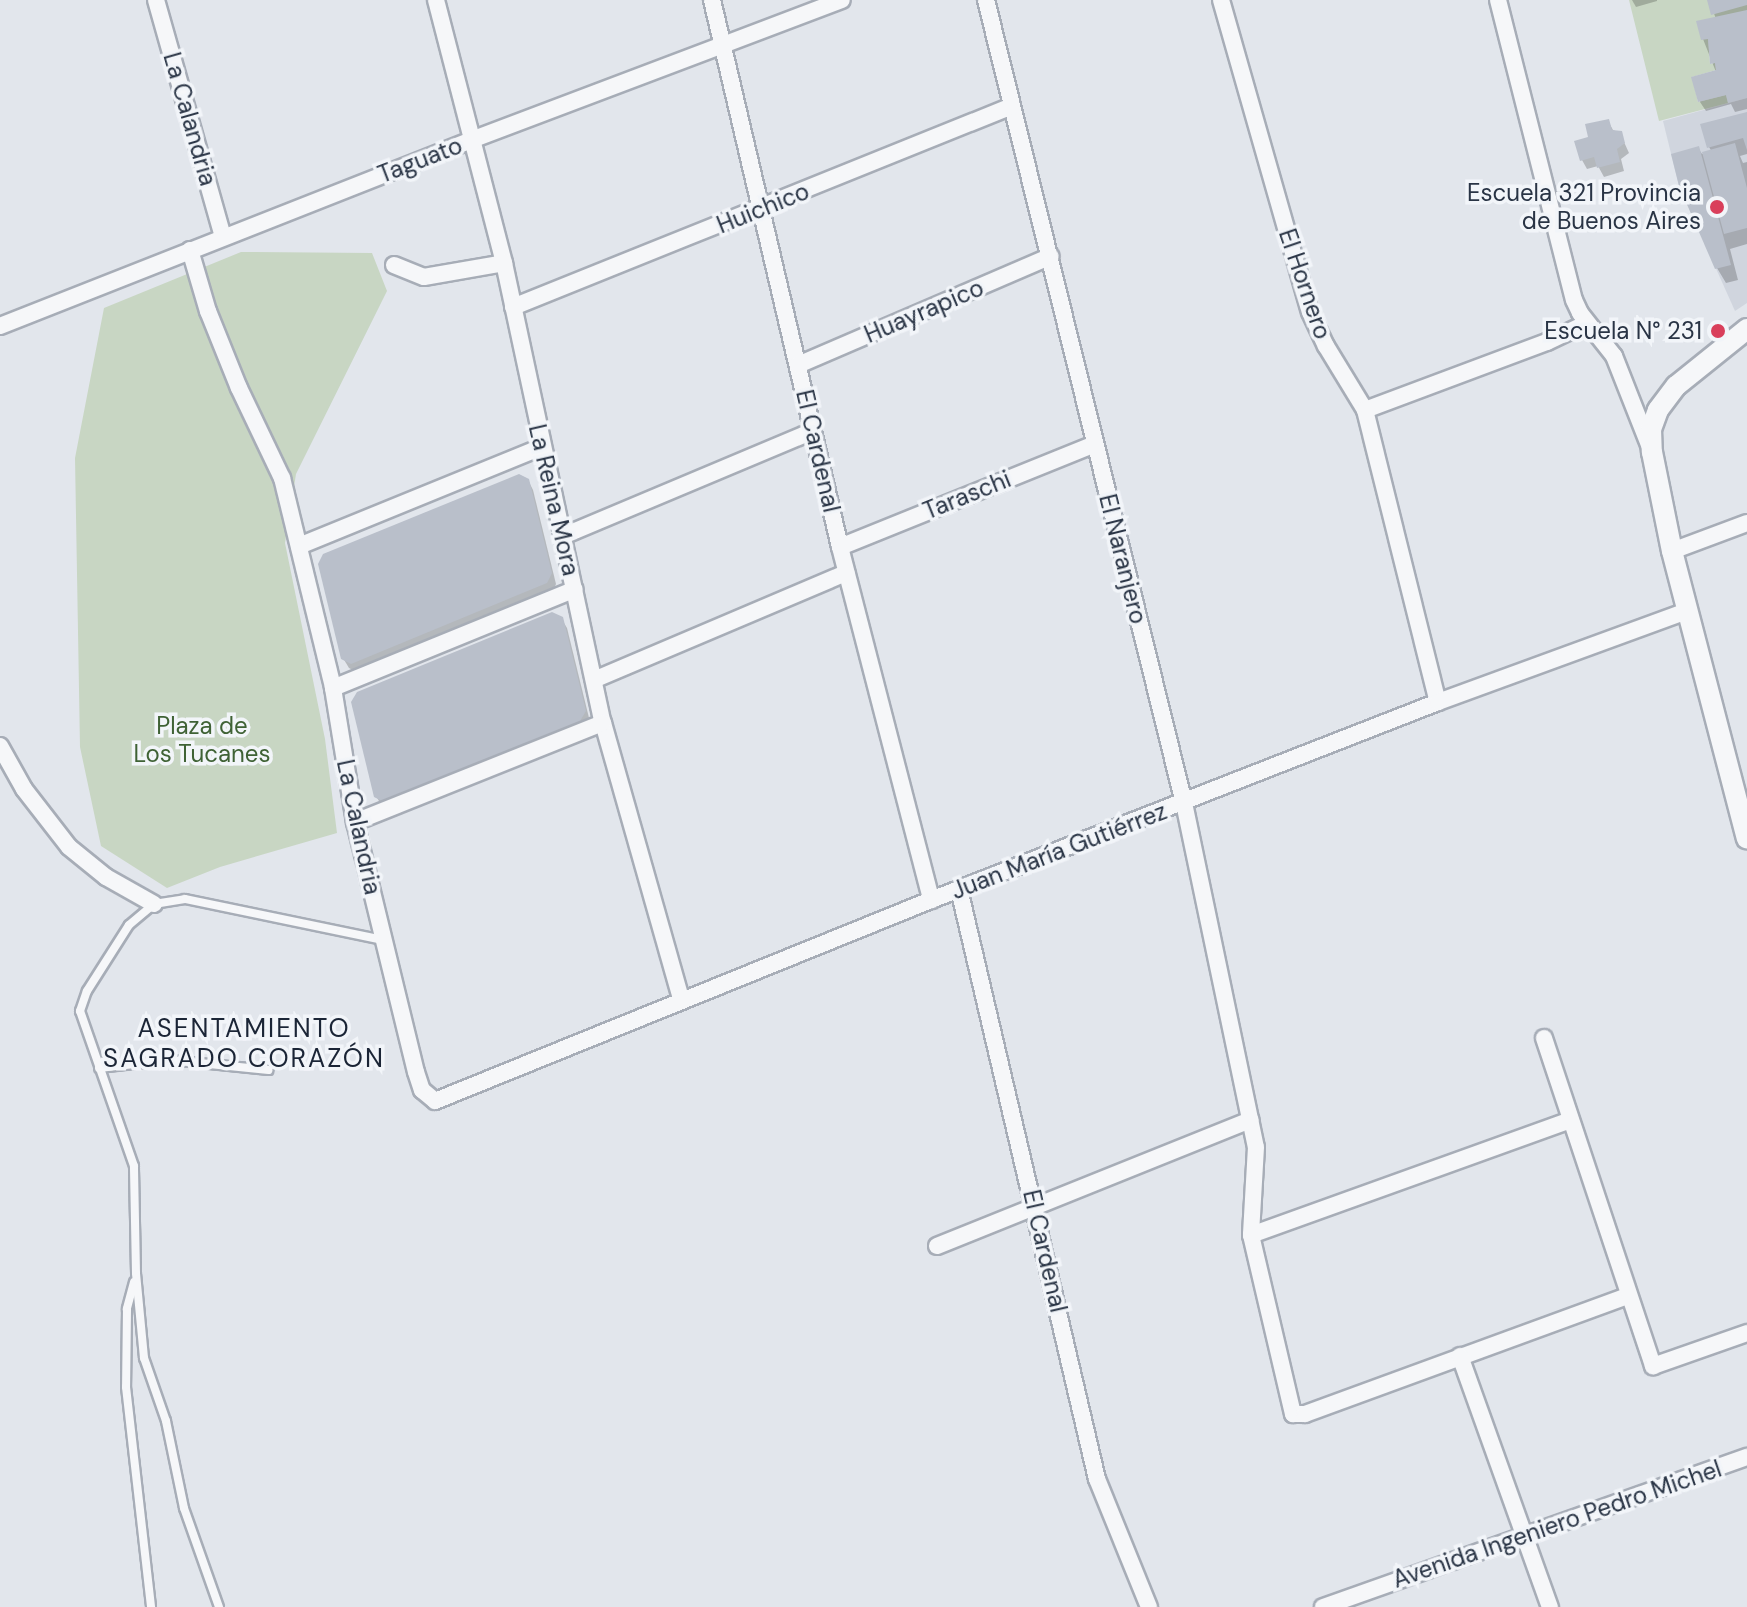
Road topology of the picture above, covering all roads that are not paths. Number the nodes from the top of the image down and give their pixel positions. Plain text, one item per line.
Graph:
1 (156, 0) edge
2 (436, 0) edge
3 (712, 0) edge
4 (842, 0) edge
5 (986, 0) edge
6 (1221, 0) edge
7 (1498, 0) edge
8 (723, 45) junction
9 (1012, 106) junction
10 (474, 139) junction
11 (761, 208) junction
12 (223, 237) junction
13 (190, 250) junction
14 (1051, 256) junction
15 (504, 263) junction
16 (394, 265) dead end
17 (513, 307) junction
18 (1587, 323) junction
19 (0, 326) edge
20 (1747, 329) edge
21 (798, 365) junction
22 (1365, 410) junction
23 (813, 431) junction
24 (1095, 444) junction
25 (541, 447) junction
26 (1652, 452) junction
27 (1747, 523) edge
28 (563, 536) junction
29 (299, 546) junction
30 (840, 547) junction
31 (1672, 551) junction
32 (846, 573) junction
33 (575, 589) junction
34 (1687, 611) junction
35 (596, 679) junction
36 (333, 688) junction
37 (1438, 702) junction
38 (603, 723) junction
39 (0, 746) edge
40 (1184, 803) junction
41 (355, 822) junction
42 (1747, 838) edge
43 (959, 889) junction
44 (931, 900) junction
45 (154, 904) junction
46 (384, 940) junction
47 (681, 998) junction
48 (1544, 1038) dead end
49 (99, 1068) junction
50 (268, 1070) dead end
51 (435, 1101) joint
52 (1251, 1120) junction
53 (1570, 1120) junction
54 (1035, 1206) junction
55 (1251, 1235) junction
56 (937, 1246) dead end
57 (136, 1273) junction
58 (1628, 1296) junction
59 (1747, 1333) edge
60 (1460, 1356) junction
61 (1747, 1457) edge
62 (1524, 1535) junction
63 (151, 1607) edge
64 (219, 1607) edge
65 (1149, 1607) edge
66 (1323, 1607) edge
67 (1550, 1607) edge

1 - 12 street, La Calandria
2 - 10 street, La Reina Mora
3 - 8 street, El Cardenal
4 - 8 street, Taguato
5 - 9 street, El Naranjero
6 - 22 street, El Hornero
7 - 18 street
8 - 10 street, Taguato
8 - 11 street, El Cardenal
9 - 11 street, Huichico
9 - 14 street, El Naranjero
10 - 12 street, Taguato
10 - 15 street, La Reina Mora
11 - 17 street, Huichico
11 - 21 street, El Cardenal
12 - 13 street, Taguato
13 - 19 street, Taguato
13 - 29 street, La Calandria
14 - 21 street, Huayrapico
14 - 24 street, El Naranjero
15 - 16 street
15 - 17 street, La Reina Mora
17 - 25 street, La Reina Mora
18 - 22 street
18 - 26 street
20 - 26 street
21 - 23 street, El Cardenal
22 - 37 street, El Hornero
23 - 28 street
23 - 30 street, El Cardenal
24 - 30 street, Taraschi
24 - 40 street, El Naranjero
25 - 28 street, La Reina Mora
25 - 29 street
26 - 31 street
27 - 31 street
28 - 33 street, La Reina Mora
29 - 36 street, La Calandria
30 - 32 street, El Cardenal
31 - 34 street
32 - 35 street
32 - 44 street, El Cardenal
33 - 35 street, La Reina Mora
33 - 36 street
34 - 37 street, Juan María Gutiérrez
34 - 42 street
35 - 38 street, La Reina Mora
36 - 41 street, La Calandria
37 - 40 street, Juan María Gutiérrez
38 - 41 street
38 - 47 street, La Reina Mora
39 - 45 street
40 - 43 street, Juan María Gutiérrez
40 - 52 street, El Naranjero
41 - 46 street, La Calandria
43 - 44 street, Juan María Gutiérrez
43 - 54 street, El Cardenal
44 - 47 street, Juan María Gutiérrez
45 - 46 lane
45 - 49 lane
46 - 51 street, La Calandria
47 - 51 street, Juan María Gutiérrez
48 - 53 street
49 - 50 lane
49 - 57 lane
52 - 54 street
52 - 55 street, El Naranjero
53 - 55 street
53 - 58 street
54 - 56 street
54 - 65 street, El Cardenal
55 - 60 street, El Naranjero
57 - 63 lane
57 - 64 lane
58 - 59 street
58 - 60 street
60 - 62 street
61 - 62 street, Avenida Ingeniero Pedro Michel
62 - 66 street, Avenida Ingeniero Pedro Michel
62 - 67 street

